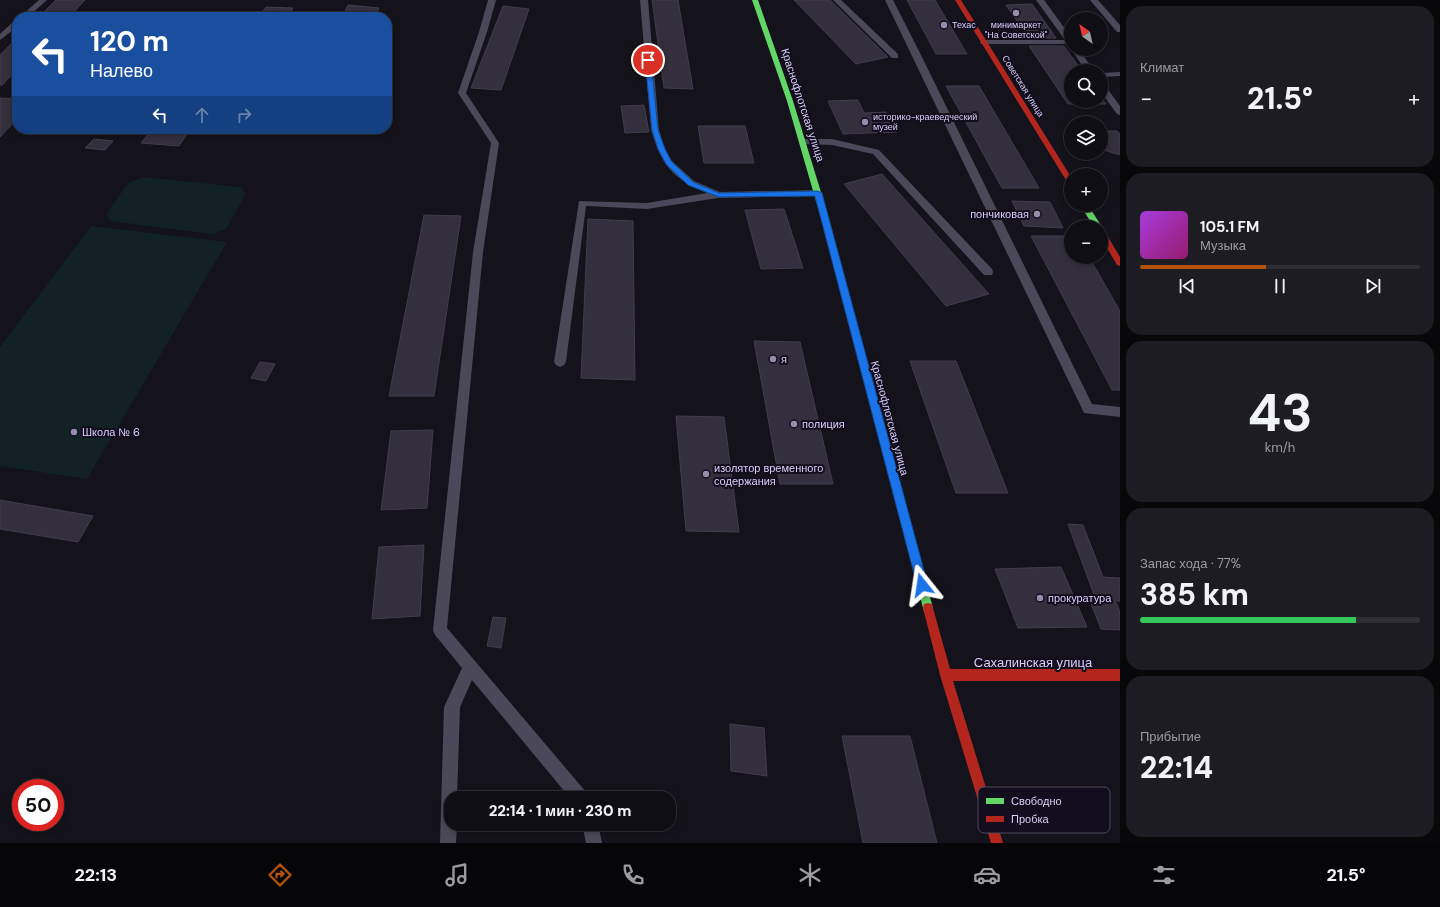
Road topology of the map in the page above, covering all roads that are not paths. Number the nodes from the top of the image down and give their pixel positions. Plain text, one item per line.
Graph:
1 (43, 0) edge
2 (492, 0) edge
3 (644, 0) edge
4 (756, 0) edge
5 (837, 0) edge
6 (888, 0) edge
7 (958, 0) edge
8 (1040, 0) edge
9 (1094, 0) edge
10 (30, 12) edge
11 (12, 27) edge
12 (1120, 30) edge
13 (1064, 33) edge
14 (0, 38) edge
15 (984, 42) junction
16 (1064, 42) edge
17 (895, 56) dead end
18 (1120, 74) edge
19 (1108, 75) edge
20 (1108, 96) edge
21 (1120, 112) edge
22 (802, 142) junction
23 (1064, 172) edge
24 (818, 193) junction
25 (719, 195) junction
26 (1108, 243) edge
27 (1120, 263) edge
28 (988, 272) dead end
29 (560, 362) dead end
30 (1120, 412) edge
31 (470, 667) junction
32 (946, 675) junction
33 (1120, 675) edge
34 (980, 787) edge
35 (574, 791) edge
36 (591, 831) edge
37 (994, 833) edge
38 (448, 843) edge
39 (594, 843) edge
40 (997, 843) edge

1 - 10 lane
2 - 31 lane
3 - 25 lane
4 - 22 main road, Краснофлотская улица
5 - 17 lane
6 - 30 lane
7 - 15 main road, Советская улица
8 - 13 lane
9 - 12 lane
11 - 14 lane
15 - 16 lane
15 - 23 main road, Советская улица
18 - 19 lane
20 - 21 lane
22 - 24 main road, Краснофлотская улица
22 - 28 lane
24 - 25 lane
24 - 32 main road, Краснофлотская улица
25 - 29 lane
26 - 27 main road
31 - 35 lane
31 - 38 lane
32 - 33 main road, Сахалинская улица
32 - 34 main road, Краснофлотская улица
36 - 39 lane
37 - 40 main road, Краснофлотская улица

